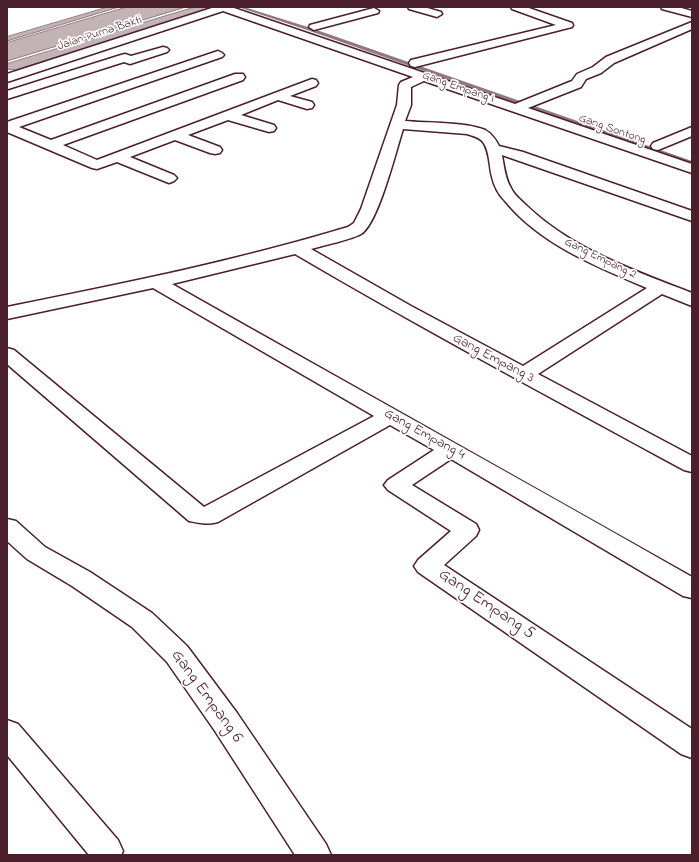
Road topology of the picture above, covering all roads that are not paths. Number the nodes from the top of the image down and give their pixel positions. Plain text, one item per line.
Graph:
1 (225, 7) edge
2 (254, 7) edge
3 (412, 7) edge
4 (516, 7) edge
5 (666, 7) edge
6 (374, 11) dead end
7 (437, 14) dead end
8 (692, 14) edge
9 (692, 24) edge
10 (296, 27) junction
11 (262, 31) dead end
12 (163, 50) dead end
13 (218, 55) dead end
14 (416, 69) junction
15 (239, 77) dead end
16 (7, 78) edge
17 (312, 83) dead end
18 (7, 95) edge
19 (278, 96) junction
20 (307, 105) dead end
21 (524, 105) junction
22 (227, 115) junction
23 (397, 124) junction
24 (7, 127) edge
25 (269, 128) dead end
26 (692, 131) edge
27 (175, 135) junction
28 (51, 145) junction
29 (494, 149) junction
30 (215, 150) dead end
31 (659, 150) junction
32 (117, 157) junction
33 (692, 158) edge
34 (692, 169) edge
35 (169, 178) dead end
36 (692, 216) edge
37 (297, 248) junction
38 (156, 282) junction
39 (662, 287) junction
40 (692, 300) edge
41 (7, 313) edge
42 (7, 354) edge
43 (523, 375) junction
44 (390, 416) junction
45 (450, 449) junction
46 (692, 465) edge
47 (7, 527) edge
48 (692, 589) edge
49 (7, 733) edge
50 (692, 745) edge
51 (106, 851) dead end
52 (314, 855) edge

1 - 10 street, Gang Empang I
1 - 16 street, Jalan Purna Bakti
2 - 10 street
3 - 7 street
4 - 14 street
5 - 8 street
6 - 10 street
9 - 21 street
10 - 11 street
10 - 14 street, Gang Empang I
10 - 14 street
12 - 18 street
13 - 24 street
14 - 21 street, Gang Empang I
14 - 23 street
15 - 28 street
17 - 19 street
19 - 20 street
19 - 22 street
21 - 31 street, Gang Sontong
22 - 25 street
22 - 27 street
23 - 29 street, Gang Empang 2
23 - 37 street
24 - 28 street
26 - 31 street
27 - 30 street
27 - 32 street
28 - 32 street
29 - 36 street
29 - 39 street, Gang Empang 2
31 - 33 street, Gang Sontong
31 - 34 street
32 - 35 street
37 - 38 street
37 - 43 street, Gang Empang 3
38 - 41 street
38 - 44 street, Gang Empang 4
39 - 40 street, Gang Empang 2
39 - 43 street
42 - 44 street
43 - 46 street, Gang Empang 3
44 - 45 street, Gang Empang 4
45 - 48 street, Gang Empang 4
45 - 50 street, Gang Empang 5
47 - 52 street, Gang Empang 6
49 - 51 street

